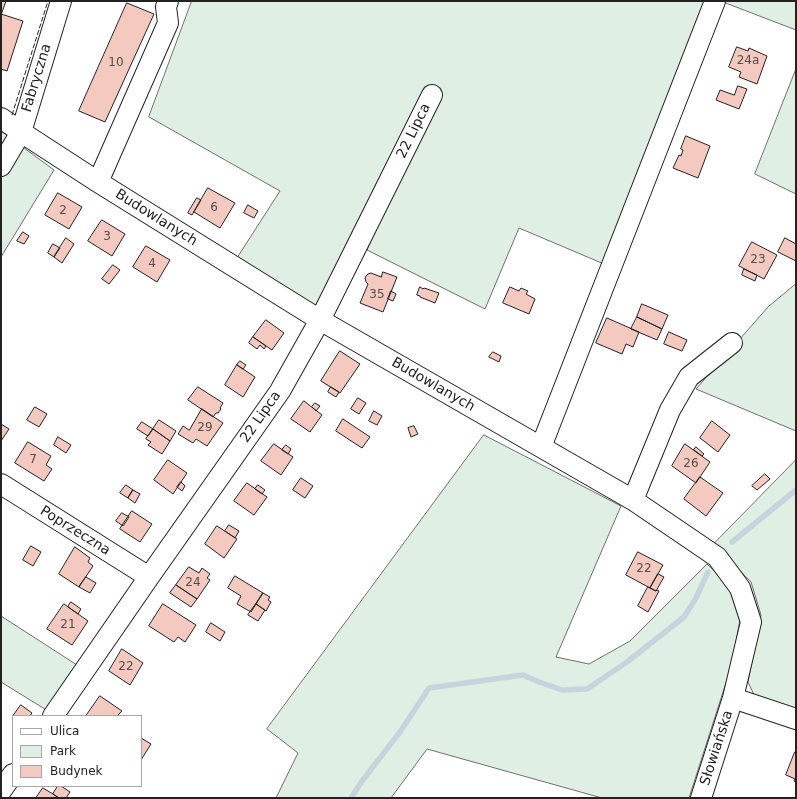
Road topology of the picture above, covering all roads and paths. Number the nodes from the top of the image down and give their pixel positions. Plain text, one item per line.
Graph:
1 (61, 1) edge
2 (715, 1) edge
3 (162, 3) edge
4 (432, 95) dead end
5 (1, 118) edge
6 (21, 132) junction
7 (1, 166) edge
8 (98, 182) junction
9 (320, 320) junction
10 (732, 343) dead end
11 (541, 447) junction
12 (1, 484) edge
13 (633, 500) junction
14 (149, 577) junction
15 (733, 698) junction
16 (54, 715) edge
17 (796, 719) edge
18 (12, 775) edge
19 (1, 791) edge
20 (701, 798) edge

1 - 6 street, Fabryczna
2 - 11 street
3 - 8 street
4 - 9 street, 22 Lipca
5 - 6 street, Fabryczna
6 - 7 street
6 - 8 street, Budowlanych
8 - 9 street, Budowlanych
9 - 11 street, Budowlanych
9 - 14 street, 22 Lipca
10 - 13 street
11 - 13 street, Budowlanych
12 - 14 street, Poprzeczna
13 - 15 street, Budowlanych
14 - 16 street, 22 Lipca
15 - 17 street
15 - 20 street, Słowiańska
18 - 19 street

